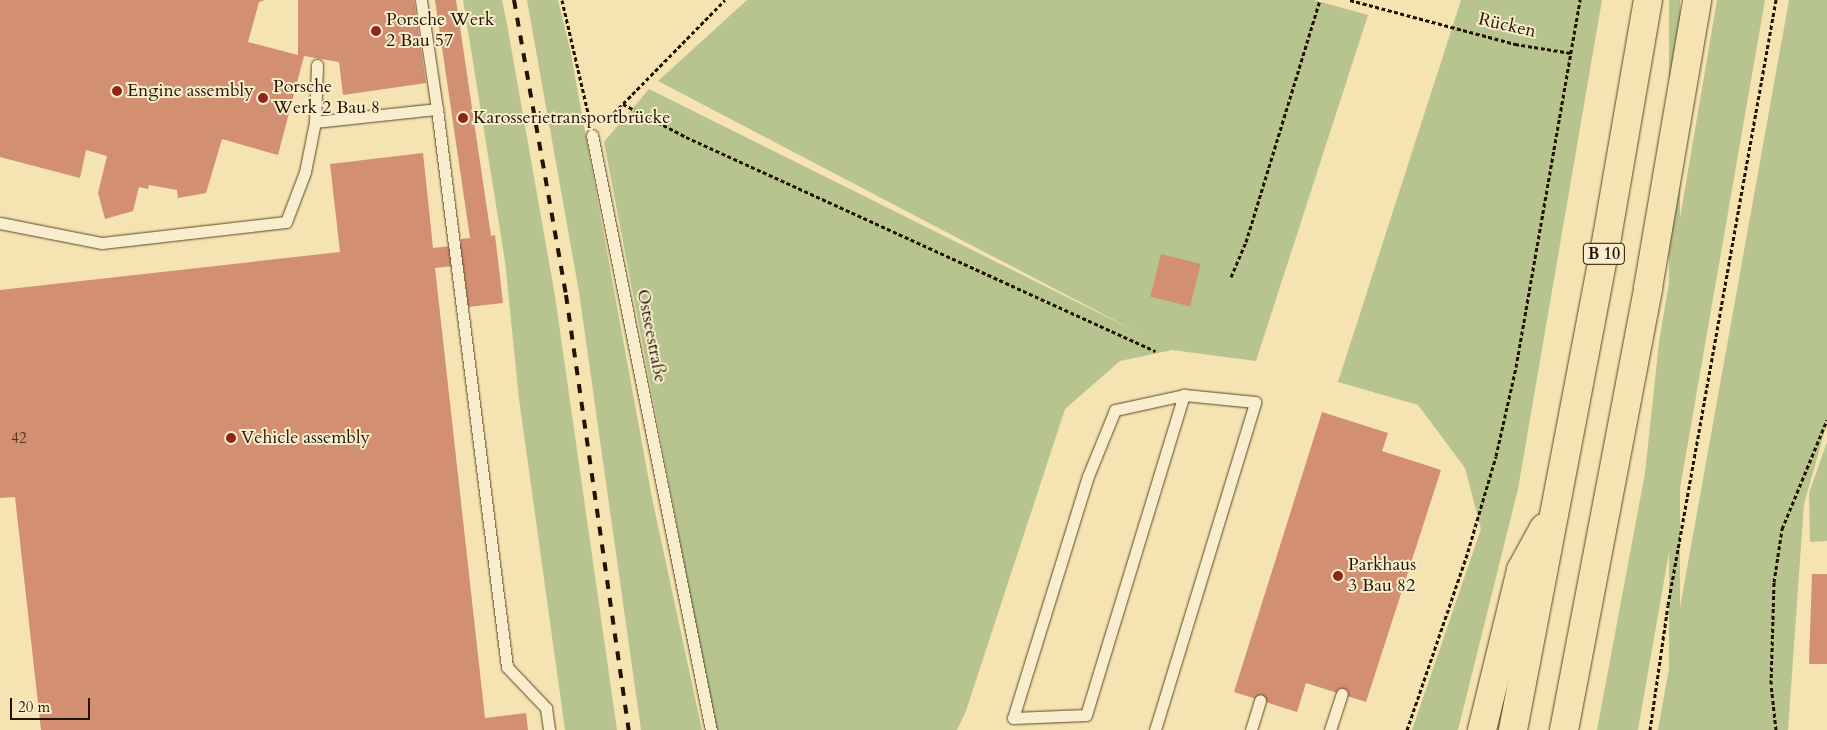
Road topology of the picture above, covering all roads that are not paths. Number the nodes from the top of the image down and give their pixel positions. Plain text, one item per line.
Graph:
1 (421, 0) edge
2 (1648, 0) edge
3 (1697, 0) edge
4 (317, 65) dead end
5 (437, 109) junction
6 (315, 122) junction
7 (592, 135) road end
8 (0, 223) edge
9 (1184, 395) junction
10 (1556, 508) junction
11 (1342, 694) dead end
12 (1260, 700) dead end
13 (549, 730) edge
14 (711, 730) edge
15 (1155, 730) edge
16 (1251, 730) edge
17 (1330, 730) edge
18 (1482, 730) edge
19 (1513, 730) edge
20 (1564, 730) edge

1 - 5 lane
2 - 10 highway, B 10
3 - 20 highway, B 10
4 - 6 lane
5 - 6 lane
5 - 13 lane
6 - 8 lane
7 - 14 lane, Ostseestraße
9 - 9 lane
9 - 15 lane
10 - 18 highway
10 - 19 highway, B 10
11 - 17 lane
12 - 16 lane

